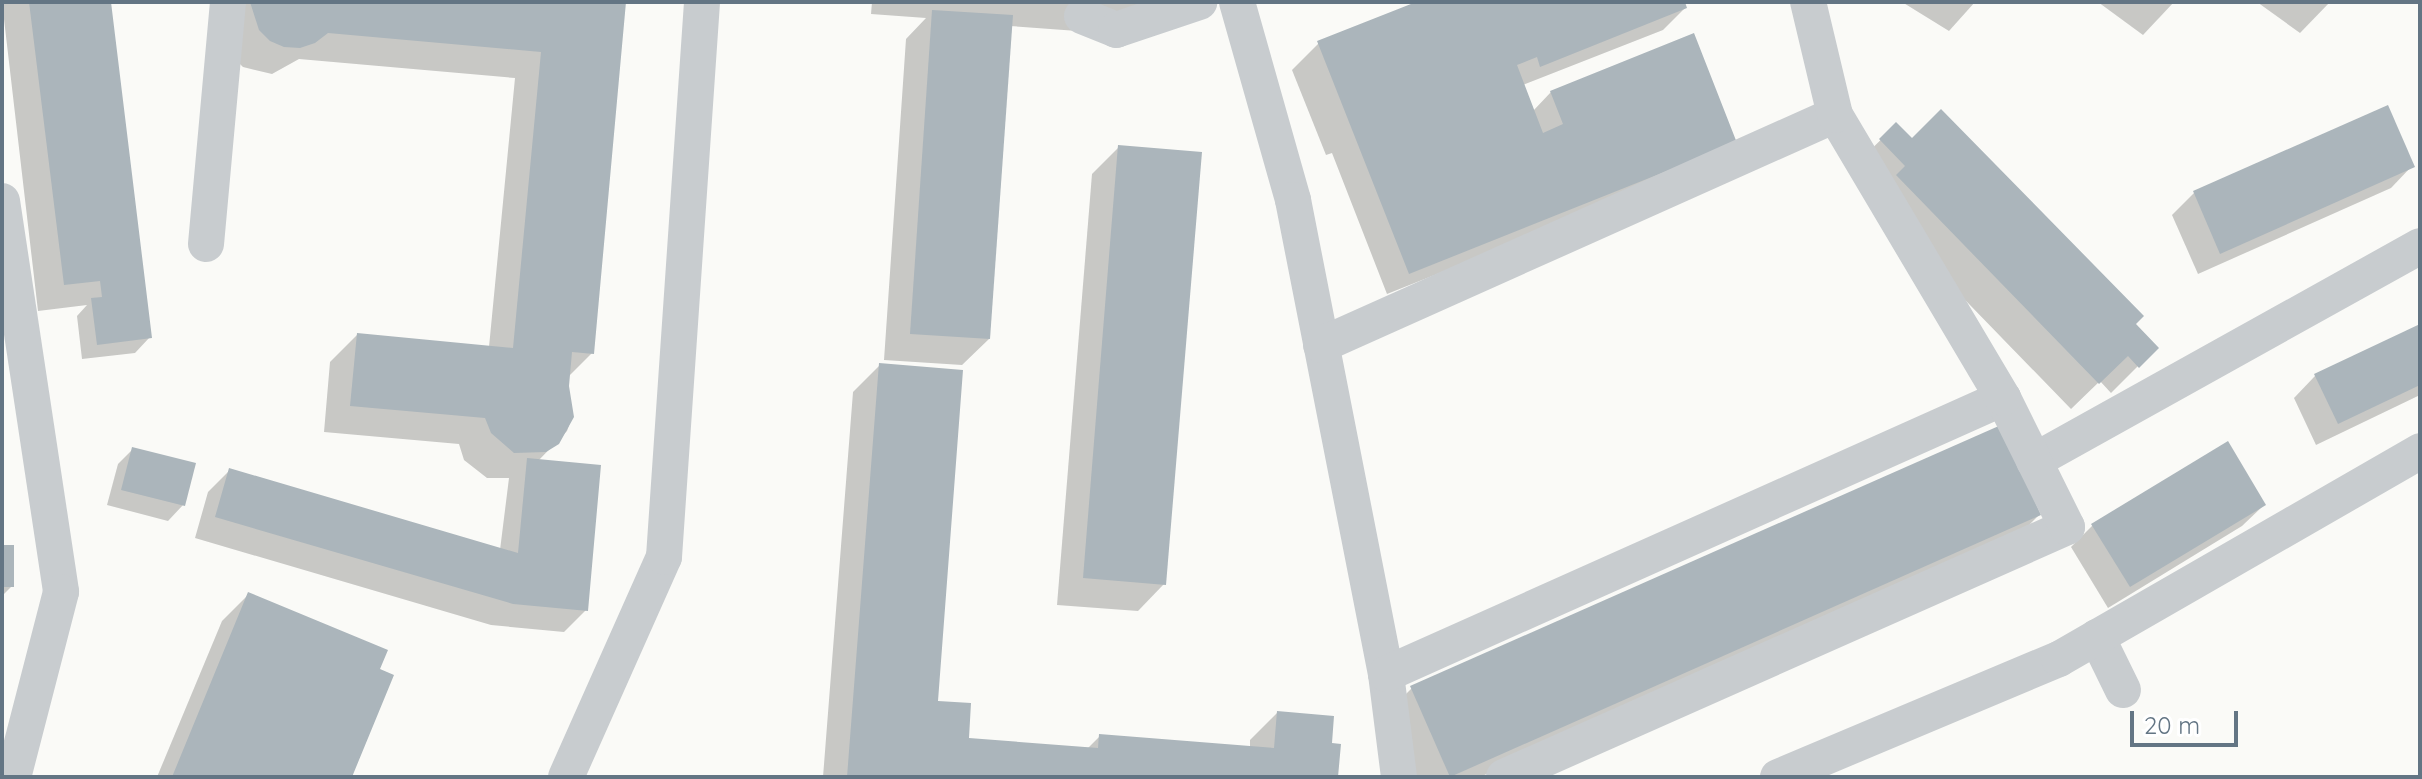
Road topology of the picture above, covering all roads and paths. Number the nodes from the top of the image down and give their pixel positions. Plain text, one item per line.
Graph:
1 (228, 2) edge
2 (702, 2) edge
3 (1199, 2) edge
4 (1237, 2) edge
5 (1808, 2) edge
6 (1082, 16) dead end
7 (1835, 115) junction
8 (2, 201) edge
9 (206, 244) dead end
10 (2420, 246) edge
11 (1321, 345) junction
12 (2003, 398) junction
13 (2420, 451) edge
14 (2034, 461) junction
15 (2097, 637) junction
16 (1386, 674) junction
17 (2123, 690) dead end
18 (13, 734) edge
19 (13, 777) edge
20 (566, 777) edge
21 (1399, 777) edge
22 (1504, 777) edge
23 (1778, 777) edge

1 - 9 street
2 - 20 street
3 - 6 street
4 - 11 street
5 - 7 street
7 - 11 street
7 - 12 street
8 - 18 street
10 - 14 street
11 - 16 street
12 - 14 street
12 - 16 street
13 - 15 street
14 - 22 street
15 - 17 street
15 - 23 street
16 - 21 street
18 - 19 street

